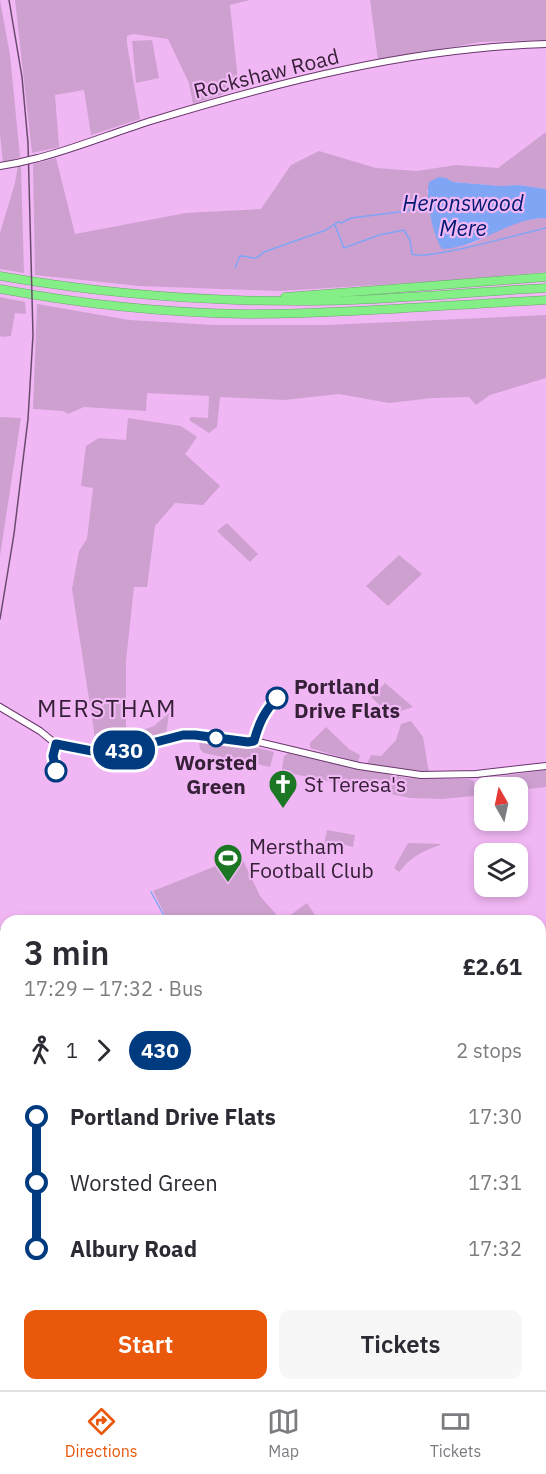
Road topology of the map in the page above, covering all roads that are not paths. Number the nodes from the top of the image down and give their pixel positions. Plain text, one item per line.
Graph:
1 (546, 44) edge
2 (0, 166) edge
3 (0, 276) edge
4 (546, 277) edge
5 (546, 288) edge
6 (0, 289) edge
7 (546, 300) edge
8 (263, 301) junction
9 (0, 707) edge
10 (546, 766) edge

1 - 2 street, Rockshaw Road, bridge
3 - 8 highway
4 - 8 highway
5 - 8 highway
6 - 7 highway
9 - 10 street

